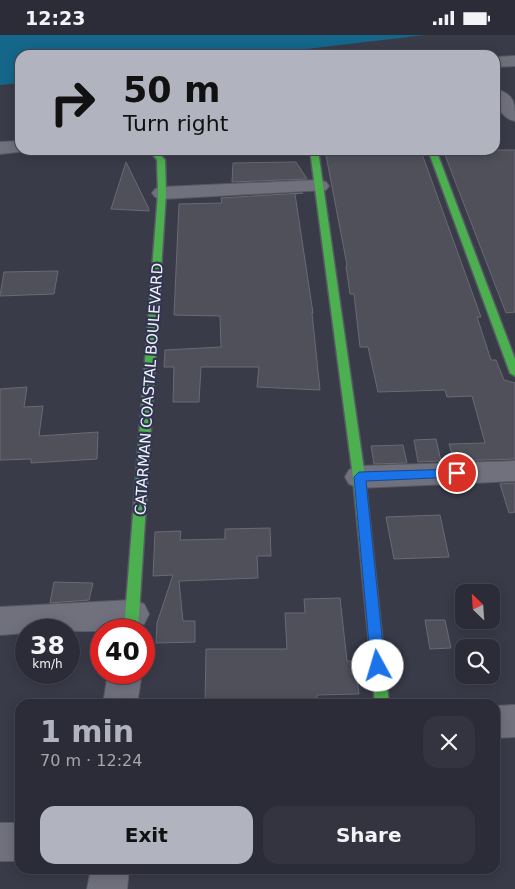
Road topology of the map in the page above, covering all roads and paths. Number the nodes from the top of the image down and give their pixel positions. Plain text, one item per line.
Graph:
1 (515, 61) edge
2 (500, 62) edge
3 (15, 147) edge
4 (0, 148) edge
5 (156, 155) edge
6 (315, 155) edge
7 (434, 155) edge
8 (319, 186) junction
9 (162, 193) junction
10 (515, 373) edge
11 (515, 471) edge
12 (359, 477) junction
13 (132, 619) edge
14 (0, 621) edge
15 (90, 622) edge
16 (123, 684) edge
17 (121, 699) edge
18 (381, 699) edge
19 (515, 721) edge
20 (500, 722) edge
21 (0, 842) edge
22 (15, 842) edge
23 (109, 874) edge
24 (107, 889) edge

1 - 2 street
3 - 4 street
5 - 9 street, CATARMAN COASTAL BOULEVARD
6 - 8 street
7 - 10 street
8 - 9 street
8 - 12 street
9 - 13 street, CATARMAN COASTAL BOULEVARD
11 - 12 street
12 - 18 street
14 - 15 street
16 - 17 street
19 - 20 street
21 - 22 street
23 - 24 street

